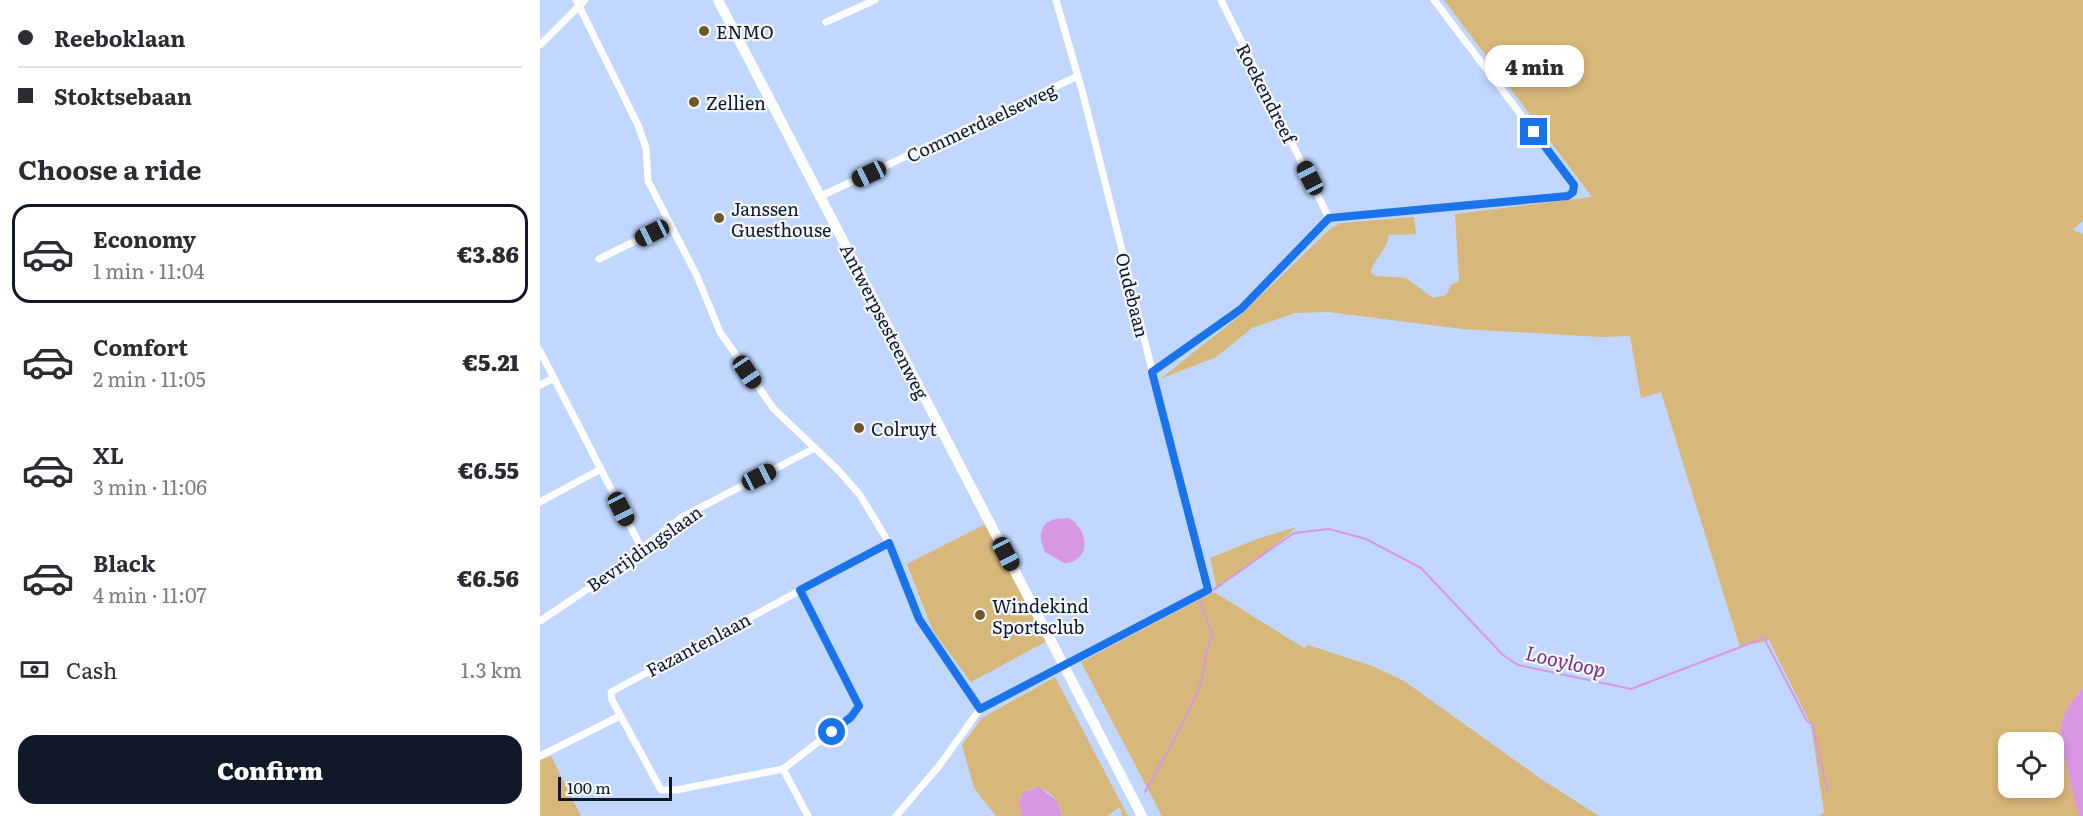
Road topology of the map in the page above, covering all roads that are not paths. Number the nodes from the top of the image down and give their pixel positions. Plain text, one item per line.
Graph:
1 (585, 0) edge
2 (718, 0) edge
3 (875, 0) edge
4 (1056, 0) edge
5 (1221, 0) edge
6 (1434, 0) edge
7 (577, 3) edge
8 (826, 22) dead end
9 (540, 45) edge
10 (1076, 77) junction
11 (821, 196) junction
12 (1329, 218) junction
13 (670, 224) junction
14 (599, 260) dead end
15 (540, 351) edge
16 (1152, 372) junction
17 (554, 378) junction
18 (540, 386) edge
19 (815, 448) junction
20 (601, 469) junction
21 (540, 502) edge
22 (889, 543) junction
23 (642, 549) junction
24 (800, 590) junction
25 (540, 621) edge
26 (1065, 665) junction
27 (980, 709) junction
28 (620, 716) junction
29 (540, 756) edge
30 (783, 769) junction
31 (808, 816) edge
32 (896, 816) edge
33 (1142, 816) edge

1 - 7 street
2 - 11 main road, Antwerpsesteenweg
3 - 8 street
4 - 10 street, Oudebaan
5 - 12 street, Roekendreef
6 - 12 street
7 - 9 street
7 - 13 street
10 - 11 street, Commerdaelseweg
10 - 16 street, Oudebaan
11 - 26 main road, Antwerpsesteenweg
12 - 16 street
13 - 14 street
13 - 19 street
15 - 17 street
16 - 26 street, Oudebaan
17 - 18 street
17 - 20 street
19 - 22 street
19 - 23 street, Bevrijdingslaan
20 - 21 street
20 - 23 street
22 - 24 street, Fazantenlaan
22 - 27 street
23 - 25 street, Bevrijdingslaan
24 - 28 street, Fazantenlaan
24 - 30 street
26 - 27 street
26 - 33 main road, Antwerpsesteenweg
27 - 32 street
28 - 29 street
28 - 30 street, Fazantenlaan
30 - 31 street

